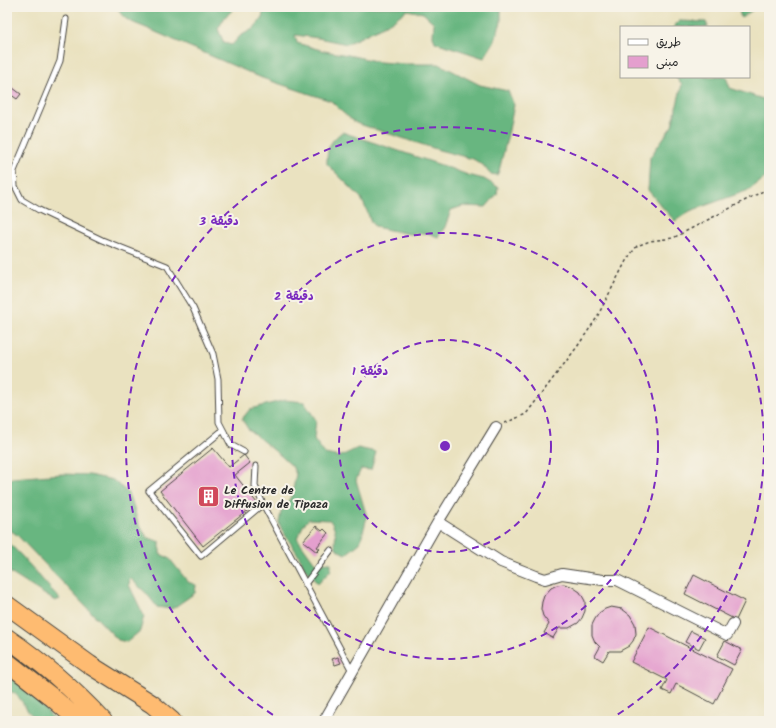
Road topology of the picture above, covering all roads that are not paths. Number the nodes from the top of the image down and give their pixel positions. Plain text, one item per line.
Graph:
1 (66, 19) dead end
2 (496, 427) road end
3 (223, 430) junction
4 (244, 452) dead end
5 (256, 466) dead end
6 (263, 504) junction
7 (438, 522) junction
8 (332, 550) dead end
9 (305, 584) junction
10 (7, 604) edge
11 (733, 624) dead end
12 (7, 638) edge
13 (7, 662) edge
14 (352, 672) junction
15 (53, 698) junction
16 (73, 721) edge
17 (79, 721) edge
18 (103, 721) edge
19 (172, 721) edge
20 (324, 721) edge

1 - 3 lane
2 - 7 street
3 - 4 lane
3 - 6 lane
5 - 6 lane
6 - 9 lane
7 - 11 street
7 - 14 street
8 - 9 lane
9 - 14 lane
10 - 19 highway
12 - 18 highway
13 - 15 highway
14 - 20 street
15 - 16 highway
15 - 17 highway

